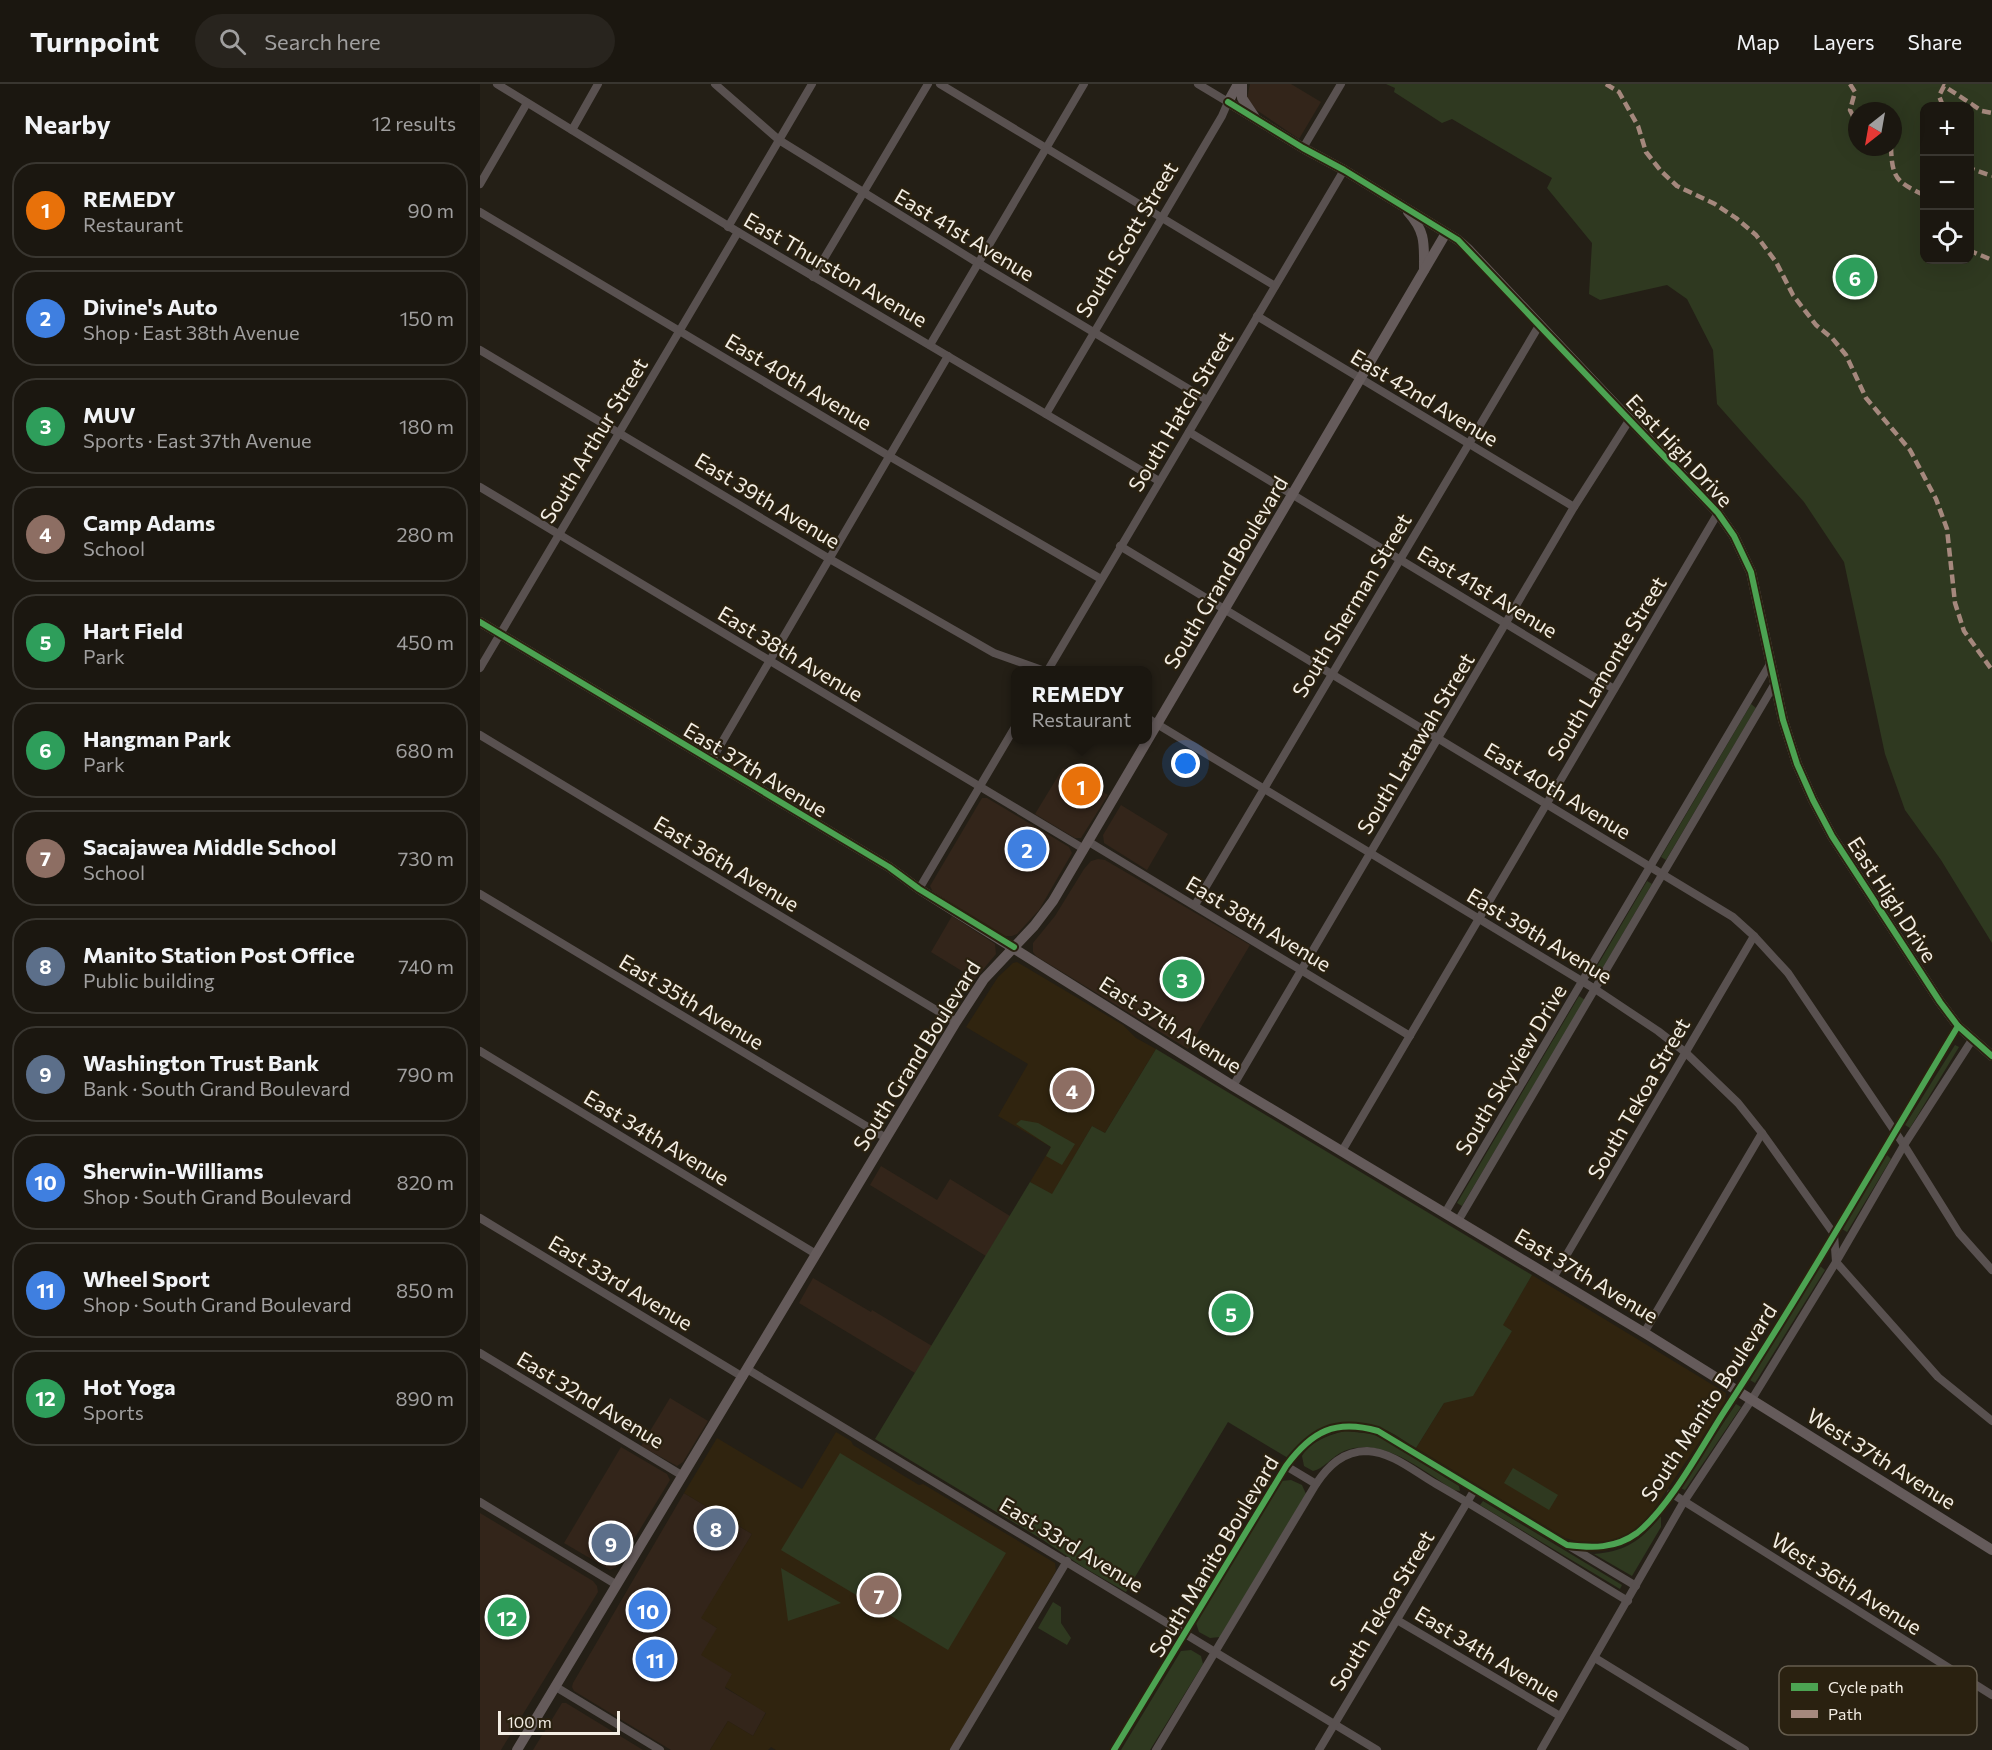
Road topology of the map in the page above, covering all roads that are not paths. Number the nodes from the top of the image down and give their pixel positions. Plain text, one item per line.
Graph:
1 (497, 84) edge
2 (598, 84) edge
3 (715, 84) edge
4 (813, 84) edge
5 (928, 84) edge
6 (940, 84) edge
7 (1084, 84) edge
8 (1198, 84) edge
9 (1240, 84) edge
10 (1341, 84) edge
11 (1228, 102) junction
12 (527, 103) junction
13 (1258, 121) junction
14 (572, 130) junction
15 (779, 140) junction
16 (1046, 148) junction
17 (1303, 148) junction
18 (1344, 170) junction
19 (480, 184) edge
20 (863, 193) junction
21 (1402, 205) junction
22 (480, 212) edge
23 (1162, 217) junction
24 (728, 227) junction
25 (738, 232) junction
26 (1446, 233) junction
27 (978, 263) junction
28 (1424, 272) junction
29 (813, 277) junction
30 (1275, 286) junction
31 (1257, 316) junction
32 (1540, 324) junction
33 (679, 330) junction
34 (1094, 332) junction
35 (930, 345) junction
36 (480, 350) edge
37 (948, 356) junction
38 (1361, 380) junction
39 (1207, 400) junction
40 (1046, 414) junction
41 (1630, 419) junction
42 (619, 431) junction
43 (1189, 432) junction
44 (1468, 443) junction
45 (889, 456) junction
46 (1159, 481) junction
47 (480, 487) edge
48 (1293, 495) junction
49 (1574, 507) junction
50 (1718, 513) junction
51 (558, 534) junction
52 (1120, 546) junction
53 (828, 558) junction
54 (1400, 559) junction
55 (1101, 579) junction
56 (1225, 610) junction
57 (480, 622) edge
58 (1506, 624) junction
59 (500, 634) junction
60 (770, 661) junction
61 (1770, 664) junction
62 (1031, 666) edge
63 (1050, 666) edge
64 (480, 668) edge
65 (1332, 675) junction
66 (1774, 685) junction
67 (1614, 689) junction
68 (1152, 721) edge
69 (1157, 724) junction
70 (1152, 733) edge
71 (1011, 734) edge
72 (480, 735) edge
73 (1438, 739) junction
74 (1146, 744) edge
75 (711, 761) junction
76 (979, 787) junction
77 (1263, 789) junction
78 (1546, 805) junction
79 (1087, 846) junction
80 (1370, 854) junction
81 (1650, 866) junction
82 (1664, 874) junction
83 (919, 889) junction
84 (480, 894) edge
85 (1195, 905) junction
86 (1478, 919) junction
87 (1754, 936) junction
88 (1014, 947) junction
89 (1302, 970) junction
90 (1582, 982) junction
91 (1594, 989) junction
92 (956, 1022) junction
93 (1958, 1026) junction
94 (1410, 1036) junction
95 (1972, 1040) junction
96 (480, 1051) edge
97 (1685, 1052) junction
98 (1992, 1056) edge
99 (1233, 1086) junction
100 (1894, 1132) junction
101 (1762, 1133) junction
102 (886, 1138) junction
103 (1904, 1145) junction
104 (1342, 1151) junction
105 (1444, 1214) junction
106 (480, 1218) edge
107 (1458, 1221) junction
108 (1834, 1234) junction
109 (816, 1254) junction
110 (1836, 1262) junction
111 (1992, 1270) edge
112 (1553, 1278) junction
113 (1644, 1333) junction
114 (480, 1353) edge
115 (745, 1373) junction
116 (1738, 1390) junction
117 (1752, 1399) junction
118 (1992, 1421) edge
119 (1286, 1466) junction
120 (683, 1476) junction
121 (1316, 1484) junction
122 (1475, 1489) junction
123 (1671, 1493) junction
124 (480, 1502) edge
125 (1467, 1502) junction
126 (1683, 1503) junction
127 (1567, 1545) junction
128 (1992, 1550) edge
129 (1067, 1561) junction
130 (617, 1585) junction
131 (1636, 1586) junction
132 (1628, 1601) junction
133 (1397, 1620) junction
134 (1185, 1633) junction
135 (1215, 1652) junction
136 (1595, 1658) junction
137 (1945, 1666) edge
138 (1977, 1686) edge
139 (556, 1687) junction
140 (1992, 1695) edge
141 (1560, 1716) junction
142 (1334, 1724) junction
143 (517, 1750) edge
144 (660, 1750) edge
145 (954, 1750) edge
146 (1114, 1750) edge
147 (1156, 1750) edge
148 (1318, 1750) edge
149 (1377, 1750) edge
150 (1541, 1750) edge
151 (1745, 1750) edge

1 - 12 street, East Thurston Avenue
2 - 14 street
3 - 15 street, East 41st Avenue
4 - 15 street
5 - 20 street
6 - 16 street
7 - 16 street
8 - 11 street
9 - 11 main road, South Scott Street
9 - 13 main road
10 - 17 street
11 - 13 main road, East High Drive
11 - 23 street, South Scott Street
12 - 14 street, East Thurston Avenue
12 - 19 street
13 - 17 main road, East High Drive
14 - 24 street, East Thurston Avenue
15 - 20 street, East 41st Avenue
15 - 24 street
16 - 23 street
16 - 27 street
17 - 18 main road, East High Drive
18 - 21 main road, East High Drive
18 - 30 street, South Hatch Street
20 - 27 street, East 41st Avenue
20 - 29 street
21 - 26 main road, East High Drive
21 - 28 main road
22 - 33 street, East 40th Avenue
23 - 30 street
23 - 34 street, South Scott Street
24 - 25 street, East Thurston Avenue
25 - 29 street, East Thurston Avenue
25 - 33 street, South Arthur Street
26 - 28 main road, South Grand Boulevard
26 - 32 main road, East High Drive
27 - 34 street, East 41st Avenue
27 - 35 street
28 - 38 main road, South Grand Boulevard
29 - 35 street, East Thurston Avenue
30 - 31 street, South Hatch Street
31 - 38 street, East 42nd Avenue
31 - 39 street, South Hatch Street
32 - 41 main road, East High Drive
32 - 44 street, South Sherman Street
33 - 42 street, South Arthur Street
33 - 45 street, East 40th Avenue
34 - 39 street, East 41st Avenue
34 - 40 street, South Scott Street
35 - 37 street, East Thurston Avenue
36 - 42 street, East 39th Avenue
37 - 40 street, East Thurston Avenue
37 - 45 street
38 - 44 street, East 42nd Avenue
38 - 48 main road, South Grand Boulevard
39 - 43 street, South Hatch Street
40 - 46 street, East Thurston Avenue
41 - 49 street, South Latawah Street
41 - 50 main road, East High Drive
42 - 51 street, South Arthur Street
42 - 53 street, East 39th Avenue
43 - 46 street, South Hatch Street
43 - 48 street, East 41st Avenue
44 - 49 street, East 42nd Avenue
44 - 54 street, South Sherman Street
45 - 53 street
45 - 55 street, East 40th Avenue
46 - 52 street, South Hatch Street
47 - 51 street, East 38th Avenue
48 - 54 street, East 41st Avenue
48 - 56 main road, South Grand Boulevard
49 - 58 street, South Latawah Street
50 - 61 main road, East High Drive
50 - 67 street, South Lamonte Street
51 - 59 street, South Arthur Street
51 - 60 street, East 38th Avenue
52 - 55 street, South Hatch Street
52 - 56 street, East 40th Avenue
53 - 60 street
53 - 62 street, East 39th Avenue
54 - 58 street, East 41st Avenue
54 - 65 street, South Sherman Street
55 - 63 street, South Hatch Street
56 - 65 street, East 40th Avenue
56 - 69 main road, South Grand Boulevard
57 - 59 main road, East 37th Avenue
58 - 67 street, East 41st Avenue
58 - 73 street, South Latawah Street
59 - 64 street, South Arthur Street
59 - 75 main road, East 37th Avenue
60 - 75 street
60 - 76 street, East 38th Avenue
61 - 66 main road, East High Drive
61 - 81 street, South Skyview Drive
65 - 73 street, East 40th Avenue
65 - 77 street, South Sherman Street
66 - 82 street, South Skyview Drive
66 - 93 main road, East High Drive
67 - 78 street, South Lamonte Street
68 - 69 street, East 39th Avenue
69 - 70 main road, South Grand Boulevard
69 - 77 street, East 39th Avenue
71 - 76 street
72 - 92 street, East 36th Avenue
73 - 78 street, East 40th Avenue
73 - 80 street, South Latawah Street
74 - 79 main road, South Grand Boulevard
75 - 83 main road, East 37th Avenue
76 - 79 street, East 38th Avenue
76 - 83 street
77 - 80 street, East 39th Avenue
77 - 85 street, South Sherman Street
78 - 81 street, East 40th Avenue
78 - 86 street, South Lamonte Street
79 - 85 street, East 38th Avenue
79 - 88 main road, South Grand Boulevard
80 - 86 street, East 39th Avenue
80 - 89 street, South Latawah Street
81 - 82 street, East 40th Avenue
81 - 90 street, South Skyview Drive
82 - 87 street, East 40th Avenue
82 - 91 street, South Skyview Drive
83 - 88 main road, East 37th Avenue
84 - 102 street, East 35th Avenue
85 - 89 street, East 38th Avenue
86 - 90 street, East 39th Avenue
86 - 94 street, South Lamonte Street
87 - 97 street, South Tekoa Street
87 - 100 street, East 40th Avenue
88 - 92 main road, South Grand Boulevard
88 - 99 main road, East 37th Avenue
89 - 94 street, East 38th Avenue
89 - 99 street, South Latawah Street
90 - 91 street, East 39th Avenue
90 - 105 street, South Skyview Drive
91 - 97 street, East 39th Avenue
91 - 107 street, South Skyview Drive
92 - 102 main road, South Grand Boulevard
93 - 95 main road, East High Drive
93 - 100 street, South Manito Boulevard
94 - 104 street, South Lamonte Street
95 - 98 main road, East High Drive
95 - 103 street, South Manito Boulevard
96 - 109 street, East 34th Avenue
97 - 101 street, East 39th Avenue
97 - 112 street, South Tekoa Street
99 - 104 main road, East 37th Avenue
100 - 103 street, East 40th Avenue
100 - 108 street, South Manito Boulevard
101 - 108 street, East 39th Avenue
101 - 113 street
102 - 109 main road, South Grand Boulevard
103 - 110 street, South Manito Boulevard
103 - 111 street, East 40th Avenue
104 - 105 main road, East 37th Avenue
105 - 107 main road, East 37th Avenue
106 - 115 street, East 33rd Avenue
107 - 112 main road, East 37th Avenue
108 - 110 street
108 - 116 street, South Manito Boulevard
109 - 115 main road, South Grand Boulevard
110 - 117 street, South Manito Boulevard
110 - 118 street
112 - 113 main road, East 37th Avenue
113 - 116 main road, East 37th Avenue
114 - 120 street, East 32nd Avenue
115 - 120 main road, South Grand Boulevard
115 - 129 street, East 33rd Avenue
116 - 117 main road, East 37th Avenue
116 - 123 street, South Manito Boulevard
117 - 126 street, South Manito Boulevard
117 - 128 main road, West 37th Avenue
119 - 121 street, South Manito Boulevard
119 - 122 street, South Manito Boulevard
119 - 134 street, South Manito Boulevard
120 - 130 main road, South Grand Boulevard
121 - 125 street
121 - 135 street
122 - 125 street, South Tekoa Street
122 - 127 street, South Manito Boulevard
123 - 126 street
123 - 127 street, South Manito Boulevard
124 - 130 street
125 - 132 street
125 - 133 street, South Tekoa Street
126 - 131 street, South Manito Boulevard
126 - 137 street, West 36th Avenue
127 - 131 street
129 - 134 street, East 33rd Avenue
129 - 145 street
130 - 139 main road, South Grand Boulevard
131 - 132 street, South Manito Boulevard
132 - 136 street, South Manito Boulevard
133 - 141 street, East 34th Avenue
133 - 142 street, South Tekoa Street
134 - 135 street, East 33rd Avenue
134 - 146 street, South Manito Boulevard
135 - 142 street, East 33rd Avenue
135 - 147 street
136 - 141 street, South Manito Boulevard
136 - 151 street
138 - 140 street, West 36th Avenue
139 - 143 main road, South Grand Boulevard
139 - 144 street
141 - 150 street, South Manito Boulevard
142 - 148 street, South Tekoa Street
142 - 149 street, East 33rd Avenue

